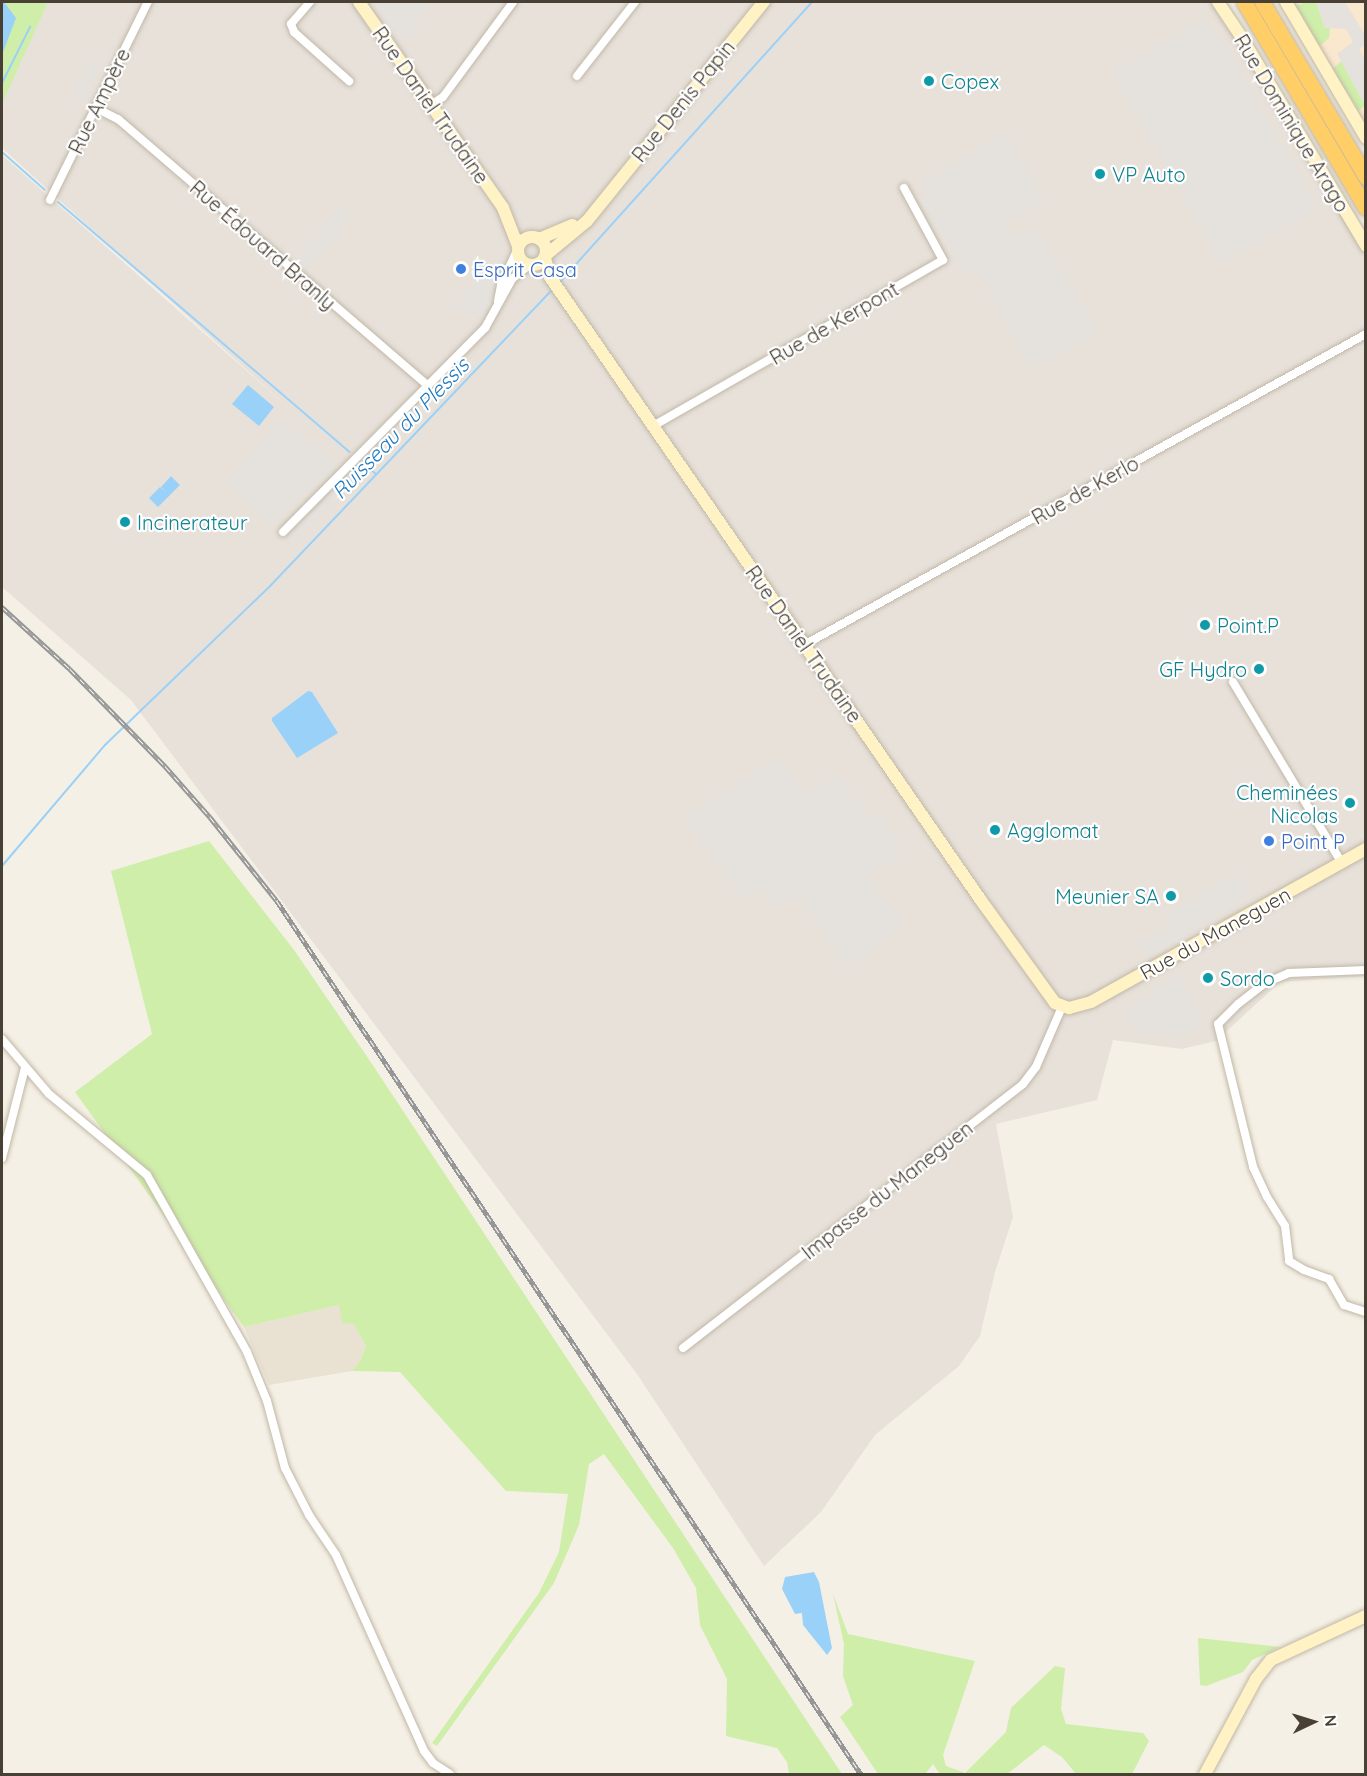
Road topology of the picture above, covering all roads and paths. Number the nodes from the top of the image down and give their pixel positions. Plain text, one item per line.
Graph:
1 (148, 2) edge
2 (310, 2) edge
3 (360, 2) edge
4 (513, 2) edge
5 (635, 2) edge
6 (764, 2) edge
7 (1218, 2) edge
8 (1244, 2) edge
9 (1262, 2) edge
10 (1286, 2) edge
11 (577, 75) dead end
12 (349, 81) dead end
13 (431, 105) junction
14 (96, 108) junction
15 (1365, 138) edge
16 (1365, 177) edge
17 (904, 188) dead end
18 (50, 200) dead end
19 (601, 201) junction
20 (503, 208) junction
21 (1365, 208) edge
22 (537, 238) junction
23 (1365, 246) edge
24 (518, 248) junction
25 (545, 256) junction
26 (531, 266) junction
27 (550, 277) junction
28 (497, 310) junction
29 (1365, 334) edge
30 (428, 386) junction
31 (653, 426) junction
32 (283, 532) dead end
33 (804, 645) junction
34 (1233, 682) dead end
35 (1365, 849) edge
36 (1341, 862) junction
37 (1365, 970) edge
38 (1062, 1007) junction
39 (2, 1039) edge
40 (25, 1068) junction
41 (2, 1158) edge
42 (1365, 1312) edge
43 (683, 1348) dead end
44 (1365, 1616) edge
45 (450, 1774) edge
46 (1205, 1774) edge

1 - 14 street, Rue Ampère
2 - 12 street
3 - 13 street, Rue Daniel Trudaine
4 - 13 street
5 - 11 street
6 - 19 street, Rue Denis Papin
7 - 23 street, Rue Dominique Arago
8 - 21 highway
9 - 16 highway
10 - 15 street
13 - 20 street, Rue Daniel Trudaine
14 - 18 street, Rue Ampère
14 - 30 street, Rue Édouard Branly
17 - 31 street, Rue de Kerpont
19 - 22 street, Rue Denis Papin
19 - 25 street, Rue Denis Papin
20 - 22 street, Rue Daniel Trudaine
20 - 24 street, Rue Daniel Trudaine
22 - 24 street
22 - 25 street
24 - 26 street
24 - 28 street
25 - 26 street
25 - 27 street, Rue Daniel Trudaine
26 - 27 street, Rue Daniel Trudaine
26 - 28 street
27 - 31 street, Rue Daniel Trudaine
28 - 30 street
29 - 33 street, Rue de Kerlo
30 - 32 street
31 - 33 street, Rue Daniel Trudaine
33 - 38 street, Rue Daniel Trudaine
34 - 36 street
35 - 36 street, Rue du Maneguen
36 - 38 street, Rue du Maneguen
37 - 42 street
38 - 43 street, Impasse du Maneguen
39 - 40 street
40 - 41 street
40 - 45 street
44 - 46 street

